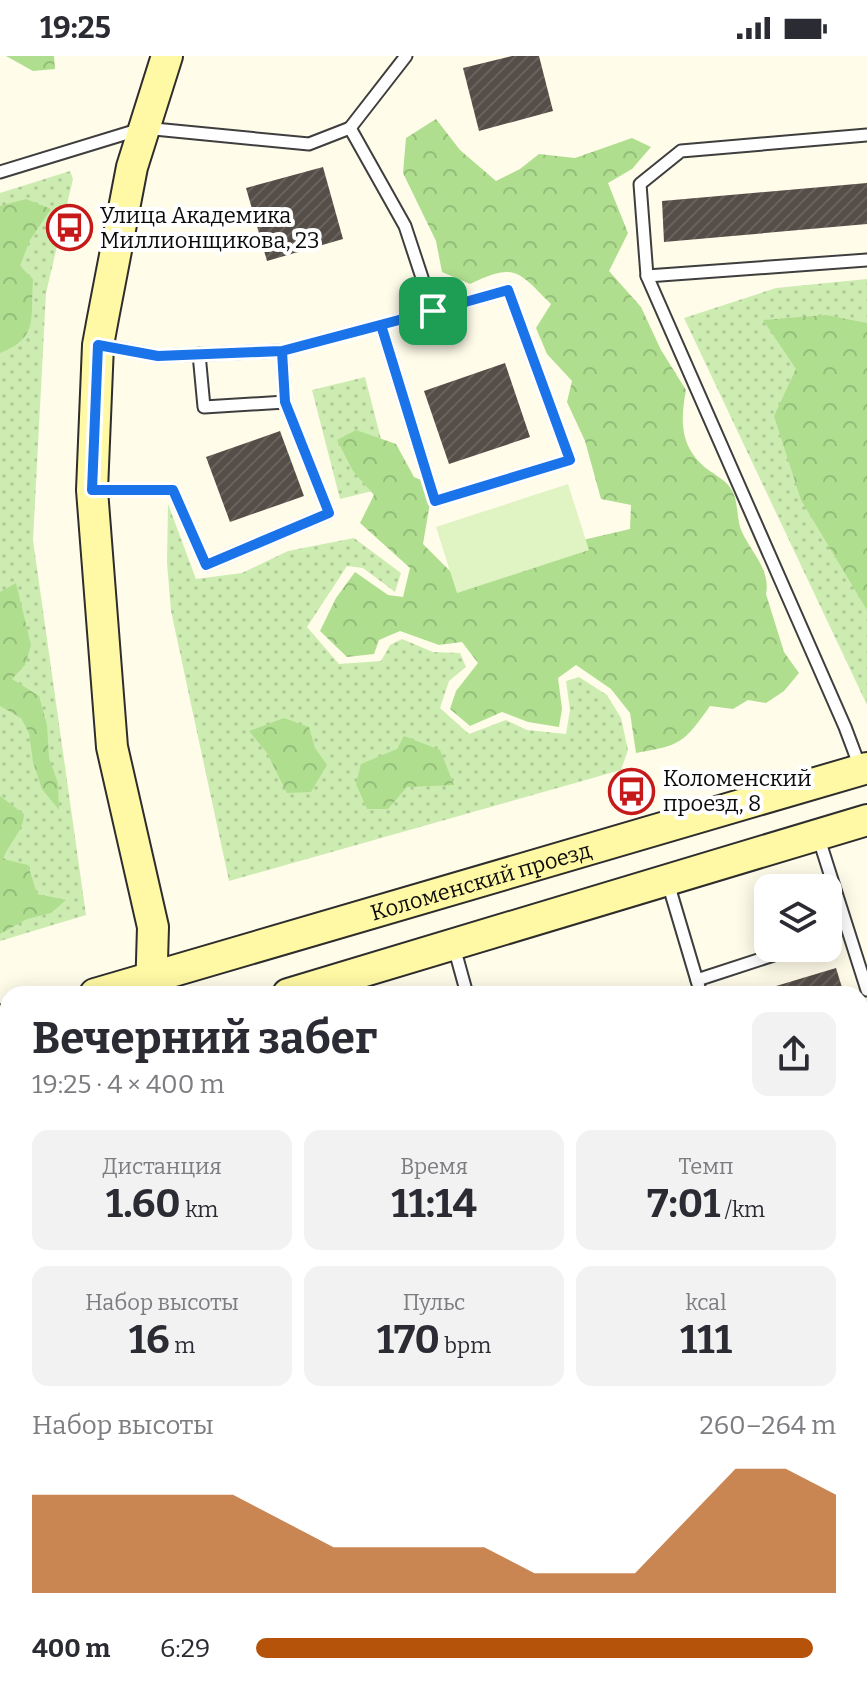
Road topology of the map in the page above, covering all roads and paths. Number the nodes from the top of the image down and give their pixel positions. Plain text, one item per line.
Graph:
1 (167, 56) edge
2 (406, 56) edge
3 (144, 128) junction
4 (350, 128) junction
5 (867, 135) edge
6 (0, 172) edge
7 (867, 260) edge
8 (647, 276) junction
9 (433, 311) junction
10 (381, 325) junction
11 (98, 345) junction
12 (282, 351) junction
13 (199, 354) junction
14 (285, 402) junction
15 (92, 490) junction
16 (864, 769) edge
17 (867, 820) edge
18 (818, 836) junction
19 (666, 879) junction
20 (453, 943) junction
21 (754, 961) edge
22 (697, 980) junction
23 (152, 986) edge
24 (314, 986) edge
25 (465, 986) edge
26 (699, 986) edge
27 (866, 986) edge

1 - 3 main road
2 - 4 lane
3 - 4 lane
3 - 6 lane
3 - 11 main road
4 - 9 lane
5 - 8 lane
7 - 8 lane
8 - 16 lane
9 - 10 lane
9 - 10 lane
10 - 12 lane
11 - 13 lane
11 - 15 main road
12 - 13 lane
12 - 14 lane
13 - 14 lane
14 - 15 lane
15 - 23 main road
16 - 23 main road, Коломенский проезд
17 - 18 main road
18 - 19 main road
18 - 27 lane
19 - 20 main road
19 - 22 lane
20 - 24 main road
20 - 25 lane
21 - 22 lane
22 - 26 lane

